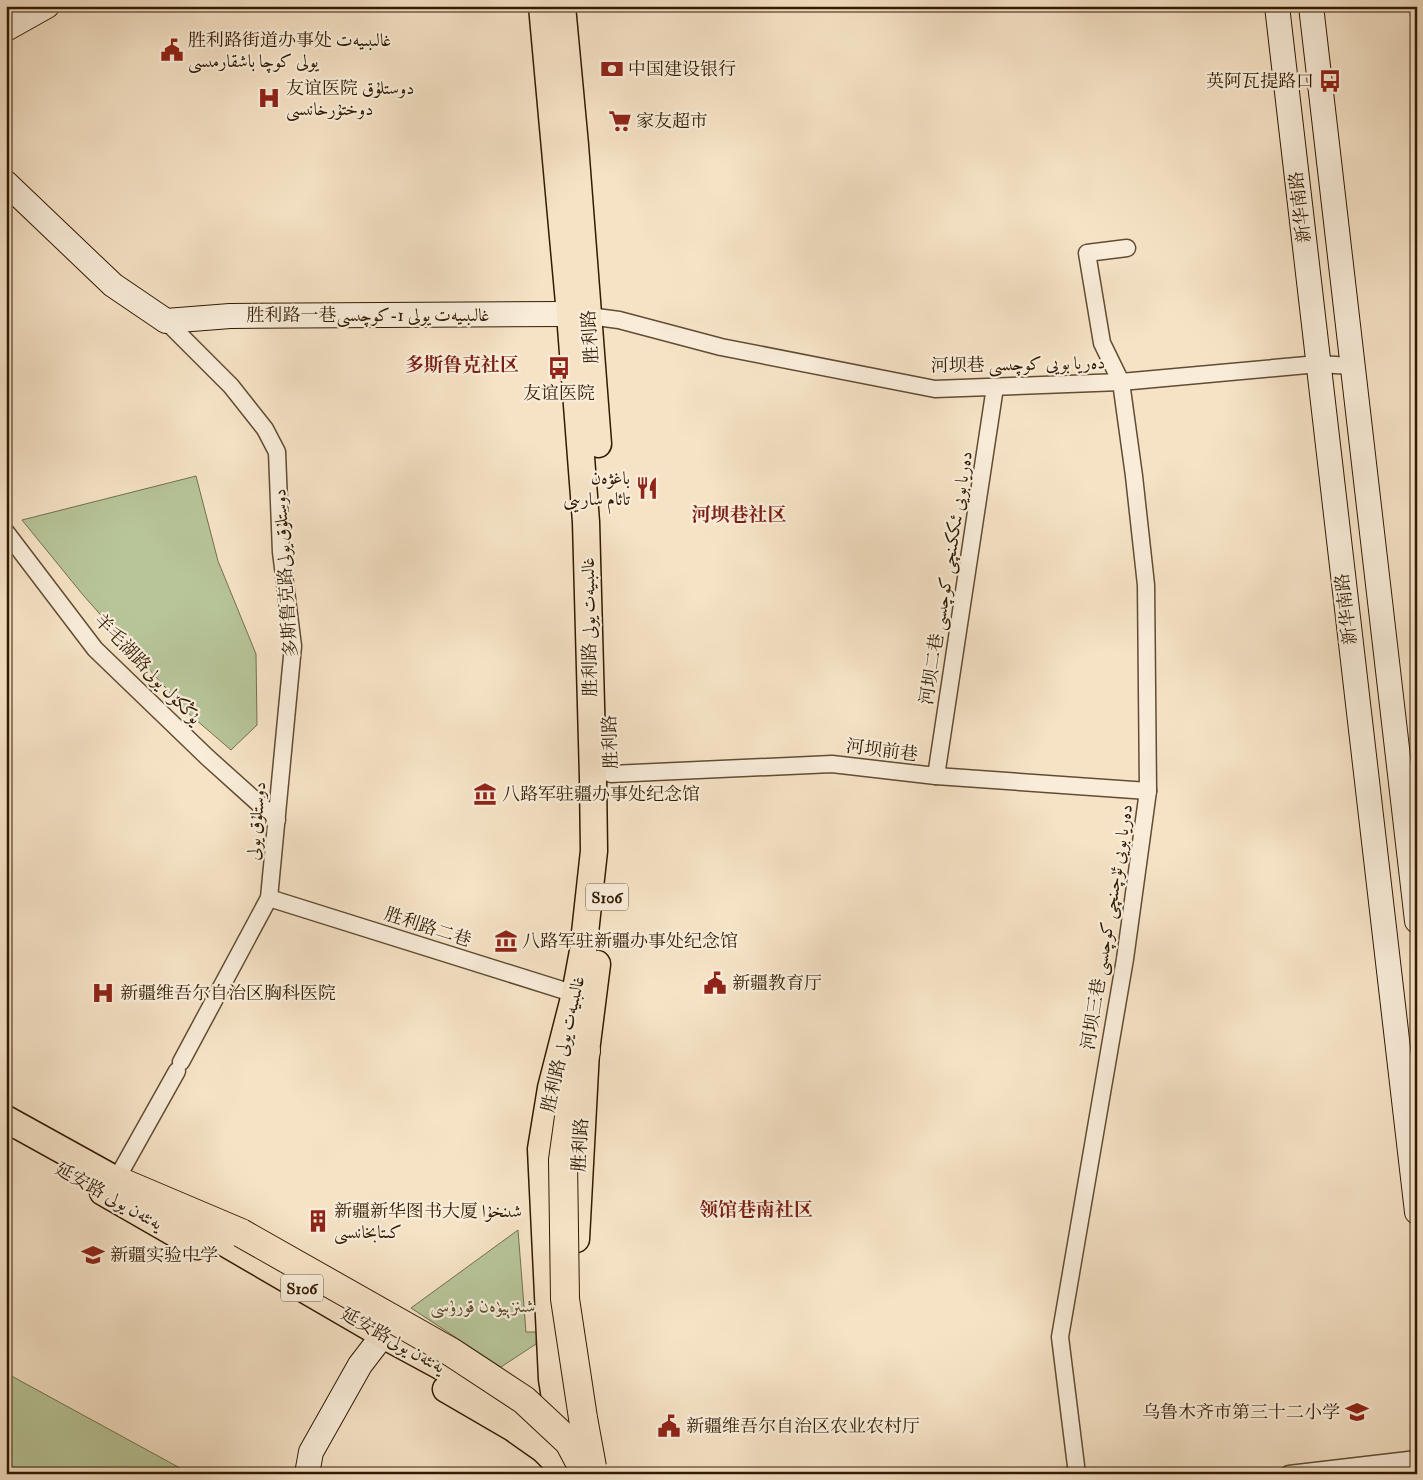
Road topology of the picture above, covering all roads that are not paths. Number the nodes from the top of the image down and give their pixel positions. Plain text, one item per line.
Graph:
1 (47, 6) edge
2 (542, 6) edge
3 (562, 6) edge
4 (1277, 6) edge
5 (1310, 6) edge
6 (9, 13) edge
7 (6, 183) edge
8 (1127, 248) dead end
9 (580, 315) junction
10 (166, 321) junction
11 (1318, 364) junction
12 (1352, 366) junction
13 (1122, 382) junction
14 (995, 387) junction
15 (6, 532) edge
16 (283, 748) joint
17 (611, 774) junction
18 (936, 776) junction
19 (1148, 791) junction
20 (277, 820) junction
21 (270, 898) junction
22 (1417, 921) edge
23 (574, 994) junction
24 (586, 1052) junction
25 (6, 1119) edge
26 (6, 1139) edge
27 (116, 1180) junction
28 (1417, 1212) edge
29 (378, 1341) junction
30 (560, 1430) junction
31 (1417, 1460) edge
32 (596, 1469) edge
33 (307, 1474) edge
34 (569, 1474) edge
35 (1077, 1474) edge
36 (1289, 1474) edge

1 - 6 main road
2 - 9 main road, 胜利路
3 - 9 main road, 胜利路
4 - 11 main road, 新华南路
5 - 12 main road, 新华南路
7 - 10 main road, 多斯鲁克路دوستلۇق يولى
8 - 13 street, 河坝三巷 دەريا بويى ئۈچىنچى كوچىسى
9 - 10 main road, 胜利路一巷غالىبىيەت يولى 1-كوچىسى
9 - 14 street, 河坝巷 دەريا بويى كوچىسى
9 - 17 main road, 胜利路 / S106
9 - 23 main road, 胜利路 غالىبىيەت يولى / S106
10 - 16 street, 多斯鲁克路دوستلۇق يولى
11 - 12 street, 河坝巷 دەريا بويى كوچىسى
11 - 13 street, 河坝巷 دەريا بويى كوچىسى
11 - 28 main road, 新华南路
12 - 22 main road, 新华南路
13 - 14 street, 河坝巷 دەريا بويى كوچىسى
13 - 19 street, 河坝三巷 دەريا بويى ئۈچىنچى كوچىسى
14 - 18 street, 河坝二巷 دەريا بويى ئىككىنچى كوچىسى
15 - 20 street, 羊毛湖路يۇڭكۆل يولى
16 - 20 street, دوستلۇق يولى
17 - 18 street, 河坝前巷
17 - 24 main road, 胜利路 / S106
18 - 19 street, 河坝前巷
19 - 35 street, 河坝三巷 دەريا بويى ئۈچىنچى كوچىسى
20 - 21 street, دوستلۇق يولى
21 - 23 street, 胜利路二巷
21 - 27 street
23 - 30 main road, 胜利路 غالىبىيەت يولى / S106
24 - 32 main road, 胜利路 / S106
24 - 32 highway, bridge
25 - 27 main road, 延安路يەنئەن يولى / S106
26 - 29 main road, 延安路 يەنئەن يولى / S106
27 - 29 main road, 延安路يەنئەن يولى / S106
27 - 32 highway, bridge
29 - 30 main road, 延安路يەنئەن يولى / S106
29 - 33 main road
29 - 34 main road, 延安路 يەنئەن يولى / S106
30 - 32 main road, 延安路يەنئەن يولى / S106
30 - 34 main road, 胜利路 غالىبىيەت يولى / S106
31 - 36 street

